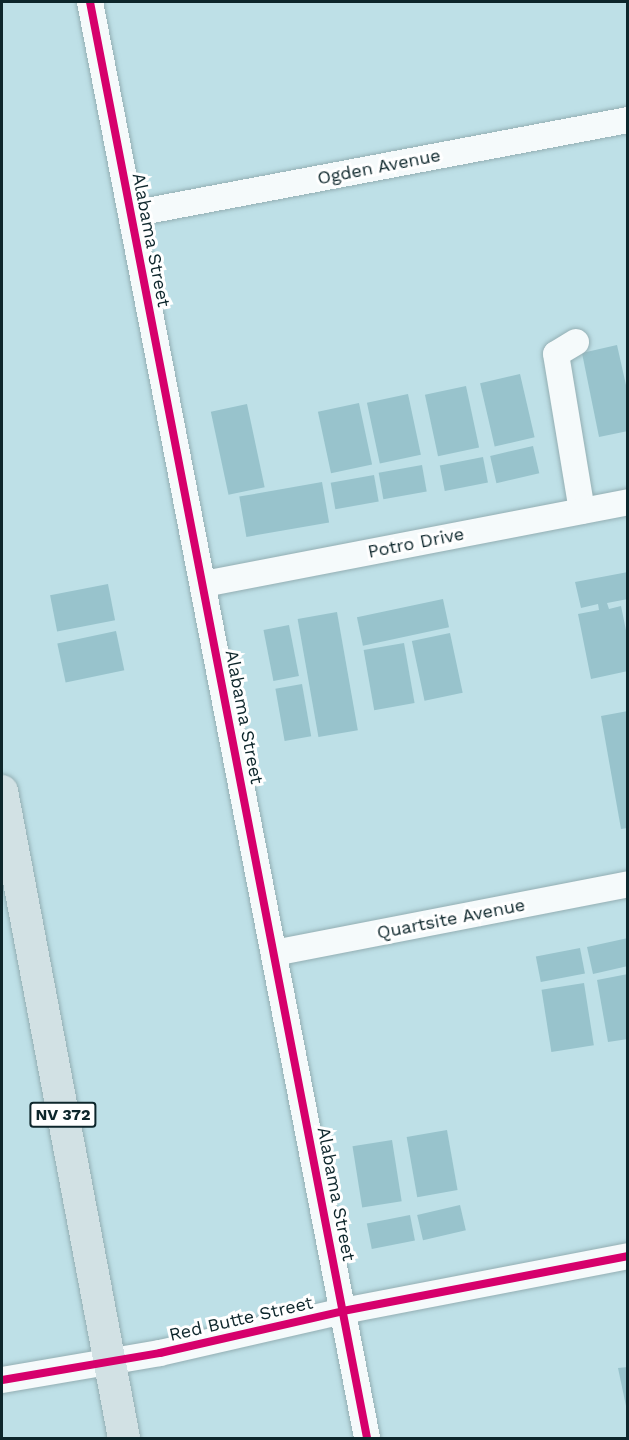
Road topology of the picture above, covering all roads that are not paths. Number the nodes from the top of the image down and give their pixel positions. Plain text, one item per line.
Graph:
1 (90, 2) edge
2 (627, 120) edge
3 (131, 214) junction
4 (576, 342) dead end
5 (627, 502) edge
6 (582, 511) junction
7 (204, 584) junction
8 (2, 791) edge
9 (627, 884) edge
10 (274, 953) junction
11 (627, 1256) edge
12 (343, 1311) junction
13 (110, 1361) junction
14 (2, 1380) edge
15 (124, 1438) edge
16 (367, 1438) edge

1 - 3 street, Alabama Street
2 - 3 street, Ogden Avenue
3 - 7 street, Alabama Street
4 - 6 street
5 - 6 street, Potro Drive
6 - 7 street, Potro Drive
7 - 10 street, Alabama Street
8 - 13 main road, NV 372
9 - 10 street, Quartsite Avenue
10 - 12 street, Alabama Street
11 - 12 street, Red Butte Street
12 - 13 street, Red Butte Street
12 - 16 street, Alabama Street
13 - 14 street, Red Butte Street
13 - 15 main road, NV 372

